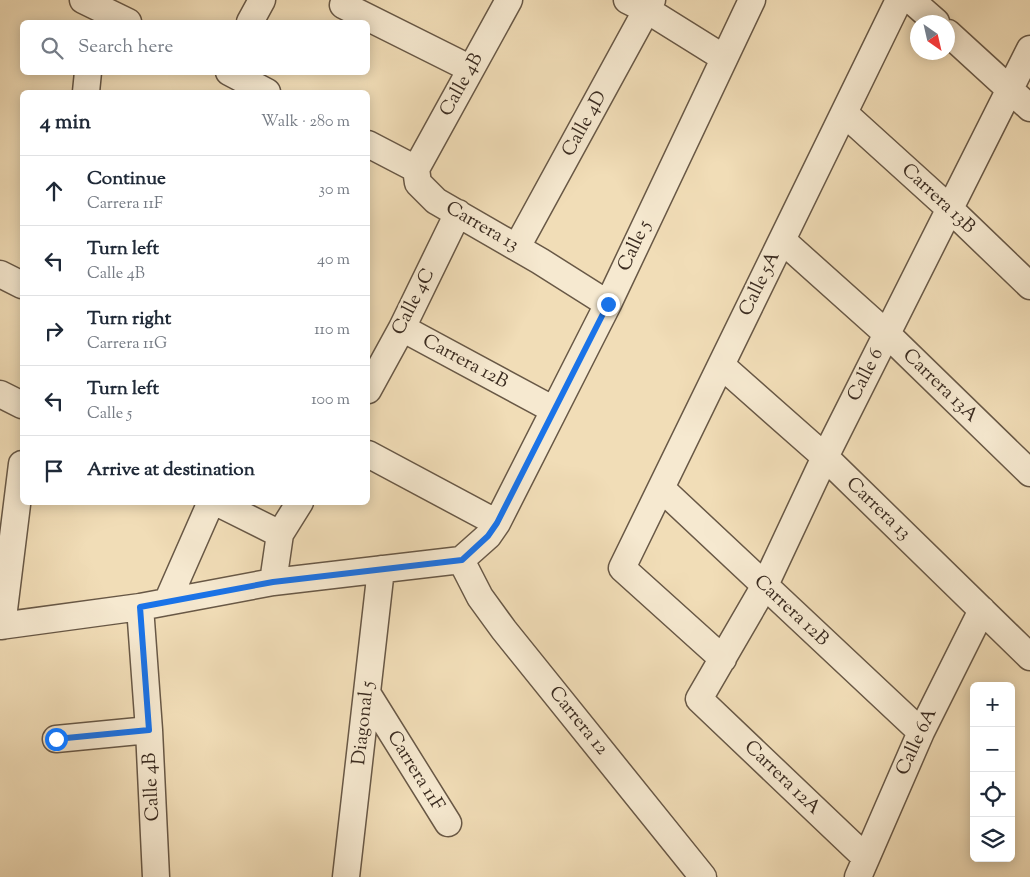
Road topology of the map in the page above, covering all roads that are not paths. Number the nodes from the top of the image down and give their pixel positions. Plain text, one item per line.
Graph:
1 (262, 0) edge
2 (509, 0) edge
3 (752, 0) edge
4 (899, 0) edge
5 (911, 0) edge
6 (642, 3) edge
7 (343, 5) dead end
8 (90, 10) edge
9 (928, 15) edge
10 (122, 20) edge
11 (251, 20) edge
12 (955, 39) edge
13 (1030, 49) edge
14 (724, 58) junction
15 (471, 69) junction
16 (88, 75) edge
17 (234, 75) edge
18 (1010, 89) junction
19 (86, 90) edge
20 (263, 90) edge
21 (1030, 108) edge
22 (844, 113) junction
23 (370, 145) edge
24 (416, 169) junction
25 (950, 209) junction
26 (458, 213) junction
27 (782, 240) junction
28 (517, 247) junction
29 (0, 274) edge
30 (20, 284) edge
31 (1030, 286) edge
32 (608, 304) junction
33 (402, 328) junction
34 (887, 334) junction
35 (721, 365) junction
36 (370, 386) edge
37 (0, 394) edge
38 (20, 404) edge
39 (554, 410) junction
40 (370, 455) edge
41 (825, 457) junction
42 (20, 470) edge
43 (1030, 473) edge
44 (662, 489) junction
45 (209, 505) edge
46 (222, 505) edge
47 (298, 505) edge
48 (8, 507) edge
49 (497, 523) junction
50 (280, 534) junction
51 (462, 560) junction
52 (381, 569) junction
53 (273, 582) junction
54 (764, 587) junction
55 (167, 602) junction
56 (140, 607) junction
57 (982, 610) junction
58 (1, 626) edge
59 (1029, 655) edge
60 (723, 659) junction
61 (367, 693) junction
62 (699, 699) joint
63 (149, 730) junction
64 (920, 732) junction
65 (56, 739) dead end
66 (448, 823) dead end
67 (862, 867) edge
68 (156, 877) edge
69 (346, 877) edge
70 (703, 877) edge

1 - 11 street
2 - 15 street, Calle 4B
3 - 14 street, Calle 5
4 - 22 street, Calle 5A
5 - 9 street
6 - 14 street
6 - 28 street, Calle 4D
7 - 15 street
8 - 10 street
12 - 18 street
13 - 18 street, Calle 6
14 - 32 street, Calle 5
15 - 24 street, Calle 4B
16 - 19 street
17 - 20 street
18 - 21 street
18 - 25 street, Calle 6
22 - 25 street, Carrera 13B
22 - 27 street, Calle 5A
23 - 24 street
24 - 26 street, Carrera 13
25 - 31 street, Carrera 13B
25 - 34 street, Calle 6
26 - 28 street, Carrera 13
26 - 33 street, Calle 4C
27 - 34 street, Carrera 13A
27 - 35 street, Calle 5A
28 - 32 street, Carrera 13
29 - 30 street
32 - 39 street, Calle 5
33 - 36 street, Calle 4C
33 - 39 street, Carrera 12B
34 - 41 street, Calle 6
34 - 43 street, Carrera 13A
35 - 41 street, Carrera 13
35 - 44 street, Calle 5A
37 - 38 street
39 - 49 street, Calle 5
40 - 49 street
41 - 54 street, Calle 6
41 - 57 street, Carrera 13
42 - 48 street
44 - 54 street, Carrera 12B
44 - 60 street, Calle 5A
45 - 55 street
46 - 50 street
47 - 50 street
48 - 58 street
49 - 51 street, Calle 5
50 - 53 street
51 - 52 street
51 - 70 street, Carrera 12
52 - 53 street
52 - 61 street, Diagonal 5
53 - 55 street
54 - 60 street, Calle 6
54 - 64 street, Carrera 12B
55 - 56 street
56 - 58 street
56 - 63 street, Calle 4B
57 - 59 street, Carrera 13
57 - 64 street, Calle 6A
60 - 62 street, Calle 6
61 - 66 street, Carrera 11F
61 - 69 street, Diagonal 5
62 - 67 street, Carrera 12A
63 - 65 street
63 - 68 street, Calle 4B
64 - 67 street, Calle 6A

